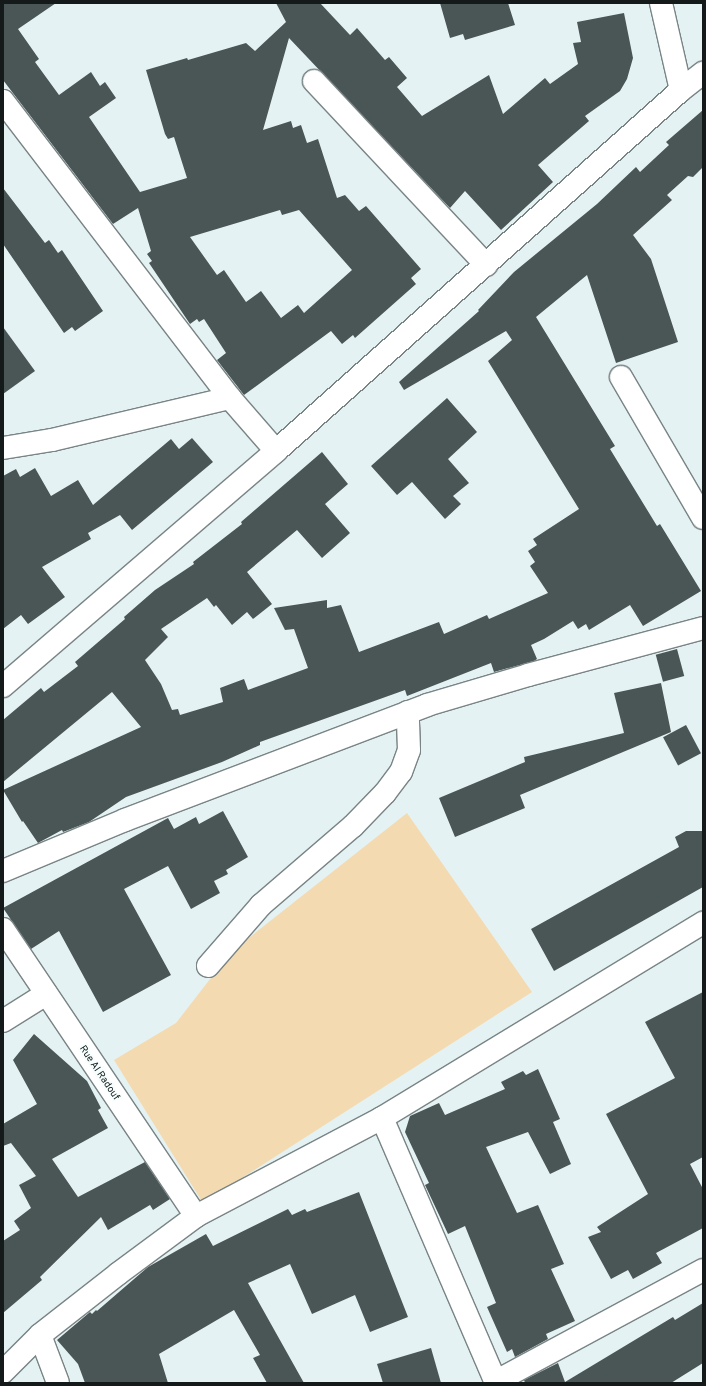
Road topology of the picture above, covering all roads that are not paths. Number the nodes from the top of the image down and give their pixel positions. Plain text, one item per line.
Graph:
1 (661, 3) edge
2 (703, 73) edge
3 (314, 81) dead end
4 (681, 90) junction
5 (5, 109) edge
6 (486, 265) junction
7 (621, 377) dead end
8 (230, 398) junction
9 (6, 444) edge
10 (276, 451) junction
11 (703, 518) edge
12 (703, 628) edge
13 (3, 686) edge
14 (408, 712) junction
15 (3, 870) edge
16 (703, 923) edge
17 (3, 929) edge
18 (208, 966) dead end
19 (46, 994) junction
20 (3, 1021) edge
21 (382, 1118) junction
22 (196, 1216) junction
23 (703, 1270) edge
24 (40, 1335) junction
25 (3, 1372) edge
26 (58, 1383) edge
27 (496, 1383) edge

1 - 4 street
2 - 4 street
3 - 6 street
4 - 6 street
5 - 8 street
6 - 10 street
7 - 11 street
8 - 9 street
8 - 10 street
10 - 13 street
12 - 14 street
14 - 15 street
14 - 18 street
16 - 21 street
17 - 19 street, Rue Al Radouf
19 - 20 street
19 - 22 street, Rue Al Radouf
21 - 22 street
21 - 27 street
22 - 24 street
23 - 27 street
24 - 25 street
24 - 26 street

